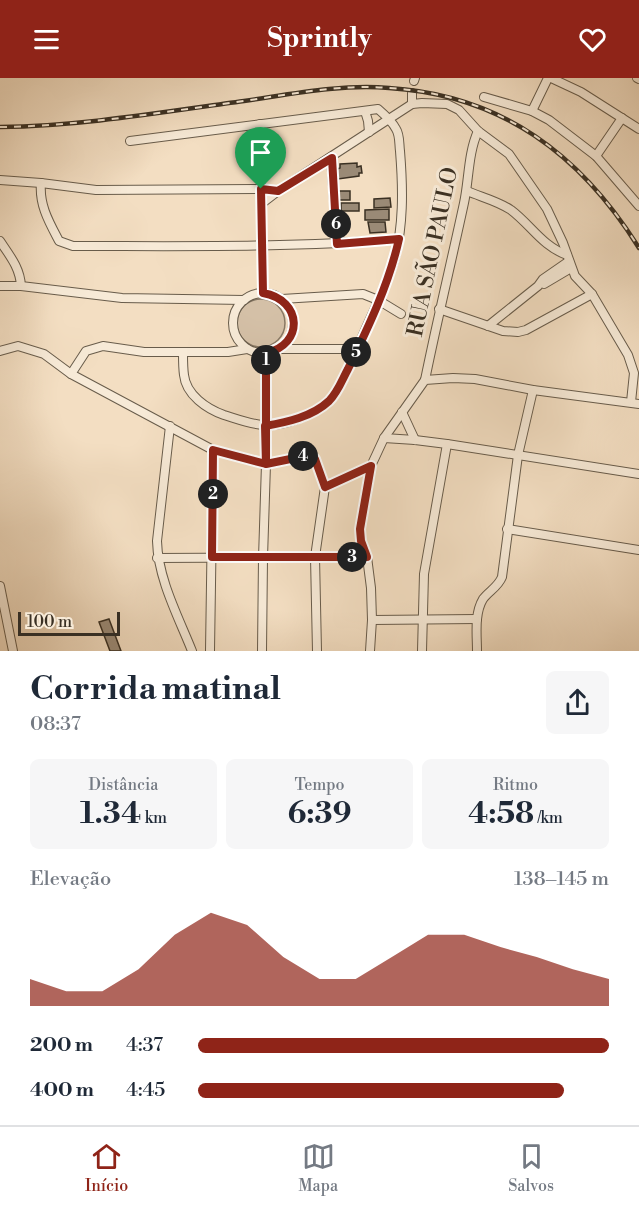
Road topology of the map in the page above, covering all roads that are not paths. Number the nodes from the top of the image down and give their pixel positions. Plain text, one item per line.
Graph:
1 (550, 78) edge
2 (412, 93) dead end
3 (484, 97) dead end
4 (412, 104) junction
5 (365, 111) junction
6 (532, 111) junction
7 (389, 118) junction
8 (622, 118) junction
9 (260, 124) junction
10 (639, 129) edge
11 (478, 131) junction
12 (369, 132) junction
13 (130, 141) dead end
14 (596, 156) junction
15 (332, 158) junction
16 (0, 180) edge
17 (41, 183) junction
18 (261, 189) junction
19 (278, 191) junction
20 (467, 191) junction
21 (261, 204) junction
22 (639, 206) edge
23 (399, 239) junction
24 (0, 241) edge
25 (337, 244) junction
26 (261, 246) junction
27 (569, 261) junction
28 (0, 286) edge
29 (21, 286) junction
30 (263, 293) junction
31 (592, 294) junction
32 (282, 299) junction
33 (244, 300) junction
34 (378, 300) junction
35 (439, 309) junction
36 (401, 314) dead end
37 (488, 326) junction
38 (238, 340) junction
39 (247, 349) junction
40 (280, 349) junction
41 (358, 349) junction
42 (0, 351) edge
43 (228, 352) junction
44 (183, 353) junction
45 (266, 353) junction
46 (71, 374) junction
47 (425, 380) junction
48 (533, 390) junction
49 (635, 403) edge
50 (402, 412) junction
51 (170, 426) junction
52 (265, 426) junction
53 (384, 438) junction
54 (415, 440) junction
55 (447, 444) junction
56 (213, 450) junction
57 (518, 455) junction
58 (266, 464) junction
59 (371, 466) junction
60 (639, 474) edge
61 (325, 487) junction
62 (507, 529) junction
63 (639, 550) edge
64 (315, 556) junction
65 (212, 557) junction
66 (367, 557) junction
67 (158, 558) junction
68 (263, 558) junction
69 (0, 586) edge
70 (423, 619) junction
71 (477, 619) junction
72 (372, 620) junction
73 (13, 651) edge
74 (192, 651) edge
75 (210, 651) edge
76 (262, 651) edge
77 (317, 651) edge
78 (370, 651) edge
79 (422, 651) edge
80 (477, 651) edge

1 - 6 street
1 - 8 street
2 - 4 street
3 - 6 street
4 - 7 street
4 - 11 street
5 - 7 street
5 - 9 street
5 - 12 street
6 - 14 street
7 - 12 street
7 - 23 street
8 - 10 street
8 - 14 street
9 - 13 street
9 - 18 street
11 - 20 street, RUA SÃO PAULO
11 - 27 street
12 - 15 street
14 - 22 street
15 - 19 street
15 - 25 street
16 - 17 street
17 - 18 street
17 - 26 street
18 - 19 street
18 - 21 street
19 - 21 street
20 - 27 street
20 - 35 street, RUA SÃO PAULO
21 - 26 street
23 - 25 street
23 - 34 street
24 - 29 street
25 - 26 street
26 - 30 street
27 - 31 street
27 - 37 street
28 - 29 street
29 - 33 street
30 - 32 street
30 - 33 street
31 - 37 street
31 - 49 street
32 - 34 street
32 - 40 street
33 - 38 street
34 - 36 street
34 - 41 street
35 - 37 street
35 - 47 street, RUA SÃO PAULO
38 - 39 street
38 - 43 street
39 - 43 street
39 - 45 street
40 - 41 street
40 - 45 street
41 - 52 street
42 - 46 street
43 - 44 street
44 - 46 street
44 - 52 street
45 - 52 street
46 - 51 street
47 - 48 street
47 - 50 street
48 - 49 street
48 - 57 street
50 - 53 street
50 - 54 street
51 - 56 street
51 - 67 street
52 - 58 street
53 - 54 street
53 - 59 street
54 - 55 street
55 - 57 street
55 - 70 street
56 - 58 street
56 - 65 street
57 - 60 street
57 - 62 street
58 - 61 street
58 - 68 street
59 - 61 street
59 - 66 street
61 - 64 street
62 - 63 street
62 - 71 street
64 - 66 street
64 - 68 street
64 - 77 street
65 - 67 street
65 - 68 street
65 - 75 street
66 - 72 street
67 - 74 street
68 - 76 street
69 - 73 street
70 - 71 street
70 - 72 street
70 - 79 street
71 - 80 street
72 - 78 street

